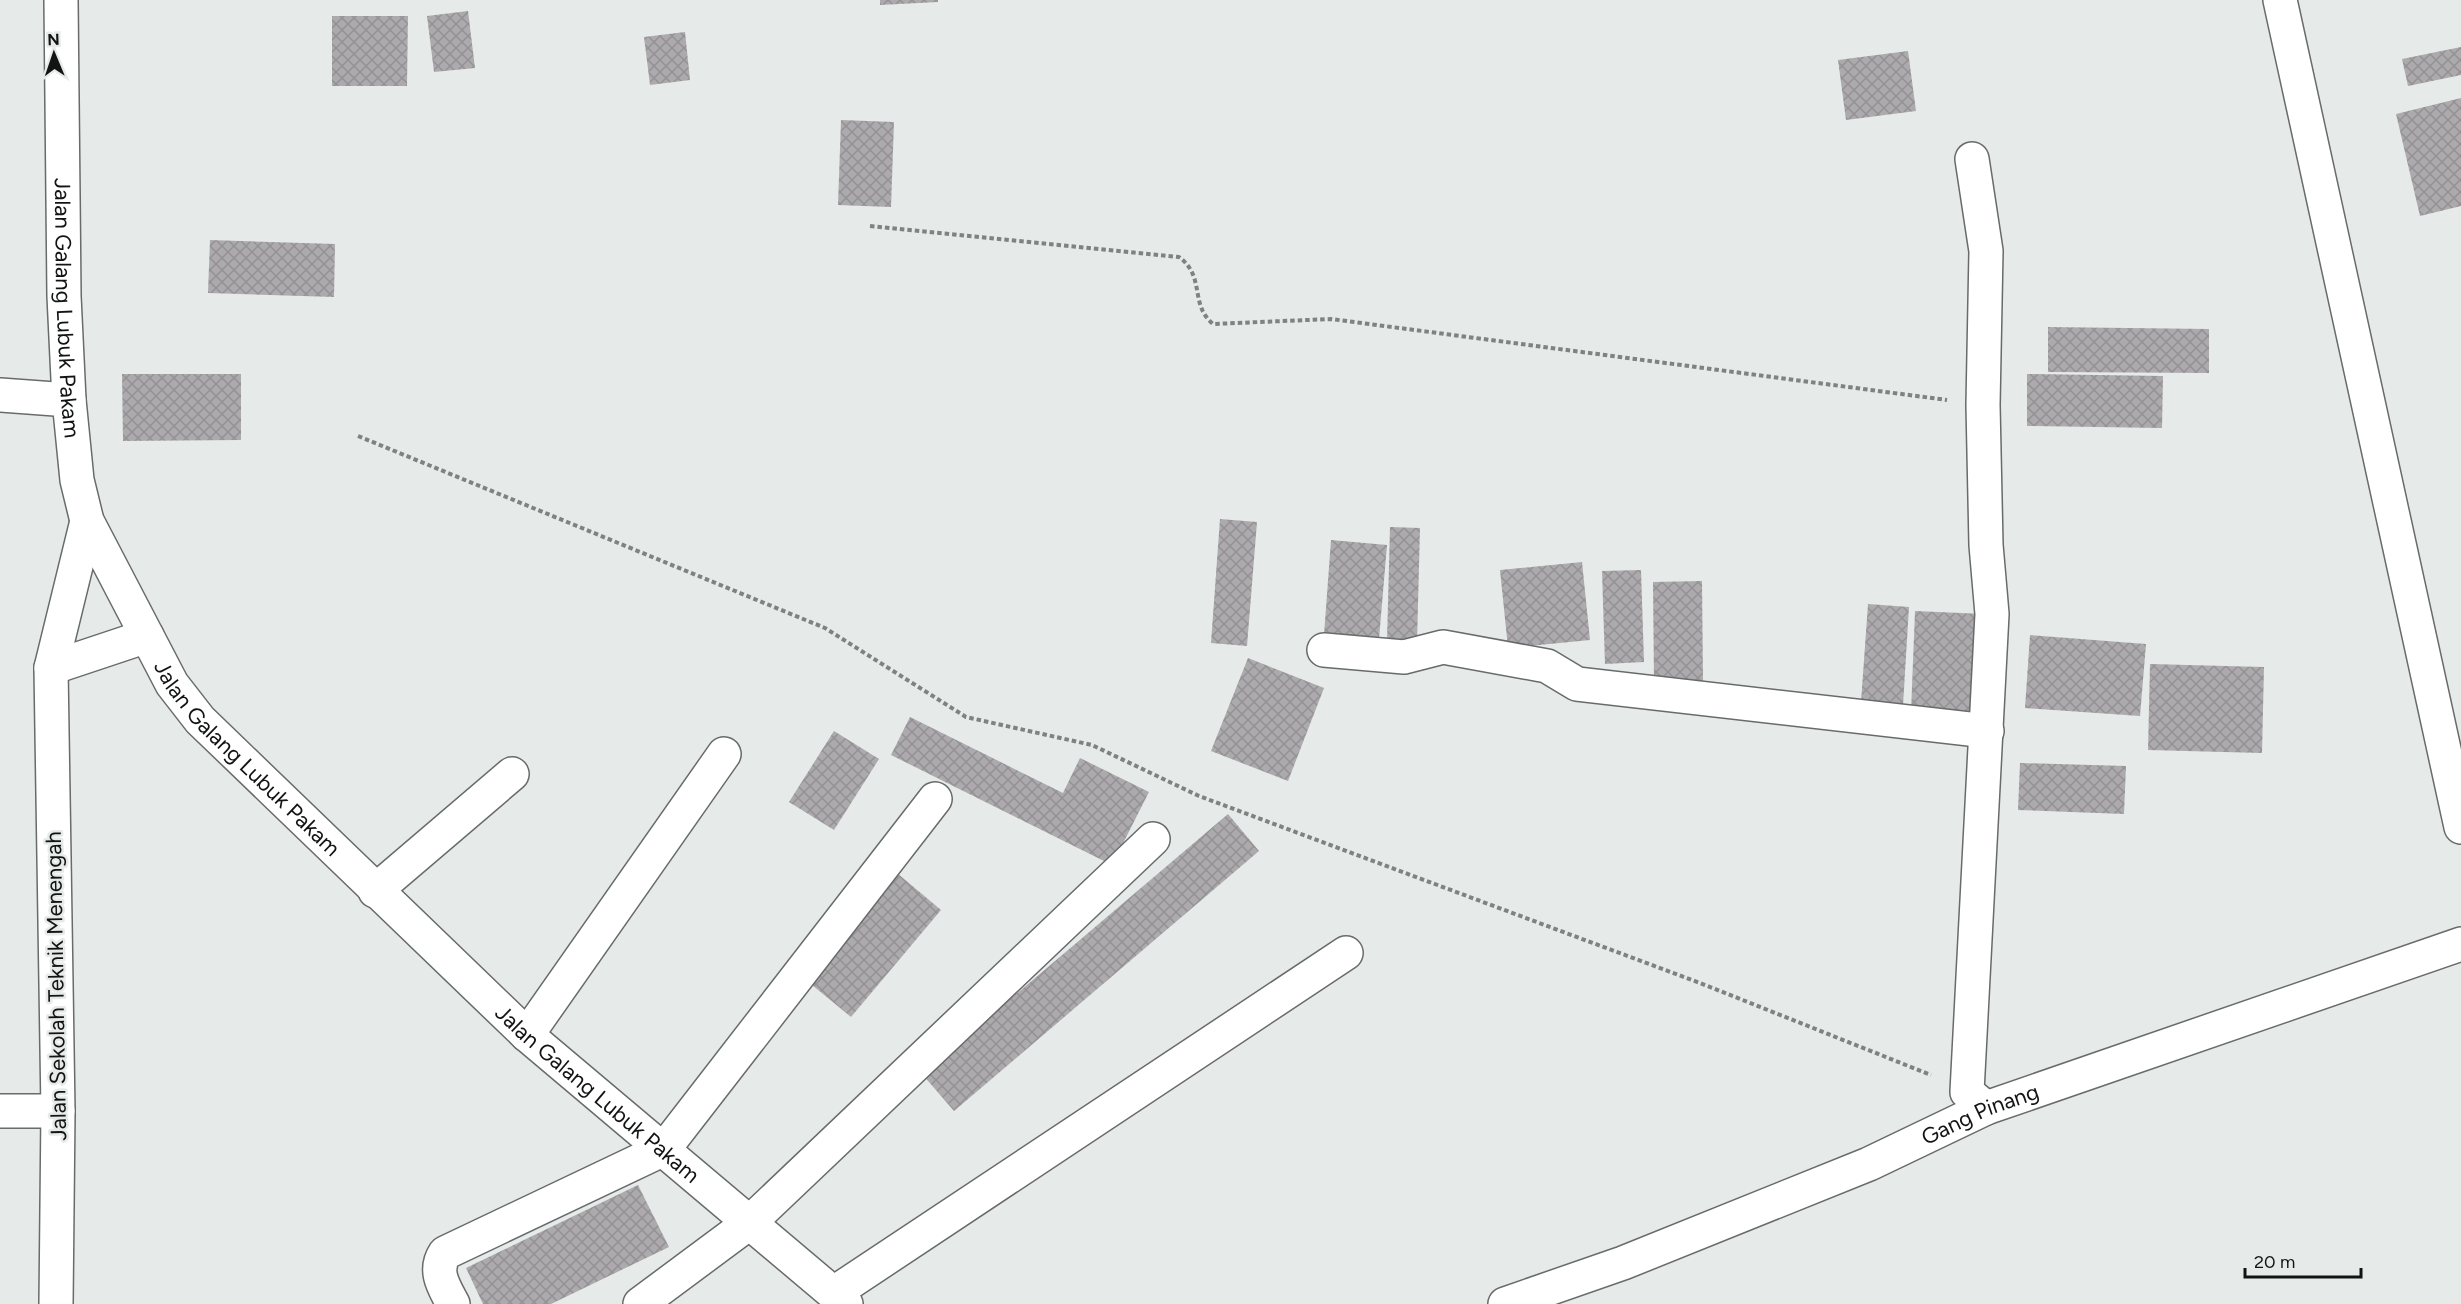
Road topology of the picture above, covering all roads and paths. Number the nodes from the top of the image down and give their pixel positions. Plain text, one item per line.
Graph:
1 (61, 0) edge
2 (2280, 0) edge
3 (1972, 159) dead end
4 (870, 226) dead end
5 (0, 394) edge
6 (69, 400) junction
7 (1983, 405) junction
8 (358, 436) dead end
9 (87, 520) junction
10 (147, 636) junction
11 (1324, 650) dead end
12 (51, 668) junction
13 (1987, 731) junction
14 (724, 754) dead end
15 (512, 774) dead end
16 (935, 799) dead end
17 (2461, 827) edge
18 (1153, 839) dead end
19 (375, 891) junction
20 (2461, 944) edge
21 (1346, 953) dead end
22 (527, 1035) junction
23 (1973, 1109) junction
24 (0, 1111) edge
25 (58, 1111) junction
26 (664, 1149) junction
27 (749, 1223) junction
28 (840, 1299) edge
29 (56, 1304) edge
30 (453, 1304) edge
31 (640, 1304) edge
32 (1505, 1304) edge

1 - 6 street, Jalan Galang Lubuk Pakam
2 - 17 street
3 - 7 street
4 - 7 path
5 - 6 street
6 - 9 street, Jalan Galang Lubuk Pakam
7 - 13 street
8 - 23 path
9 - 10 street, Jalan Galang Lubuk Pakam
9 - 12 street, Jalan Sekolah Teknik Menengah
10 - 12 street
10 - 19 street, Jalan Galang Lubuk Pakam
11 - 13 street
12 - 25 street, Jalan Sekolah Teknik Menengah
13 - 23 street
14 - 22 street
15 - 19 street
16 - 26 street
18 - 27 street
19 - 22 street, Jalan Galang Lubuk Pakam
20 - 23 street, Gang Pinang
21 - 28 street
22 - 26 street, Jalan Galang Lubuk Pakam
23 - 32 street, Gang Pinang
24 - 25 street
25 - 29 street, Jalan Sekolah Teknik Menengah
26 - 27 street, Jalan Galang Lubuk Pakam
26 - 30 street
27 - 28 street, Jalan Galang Lubuk Pakam
27 - 31 street

